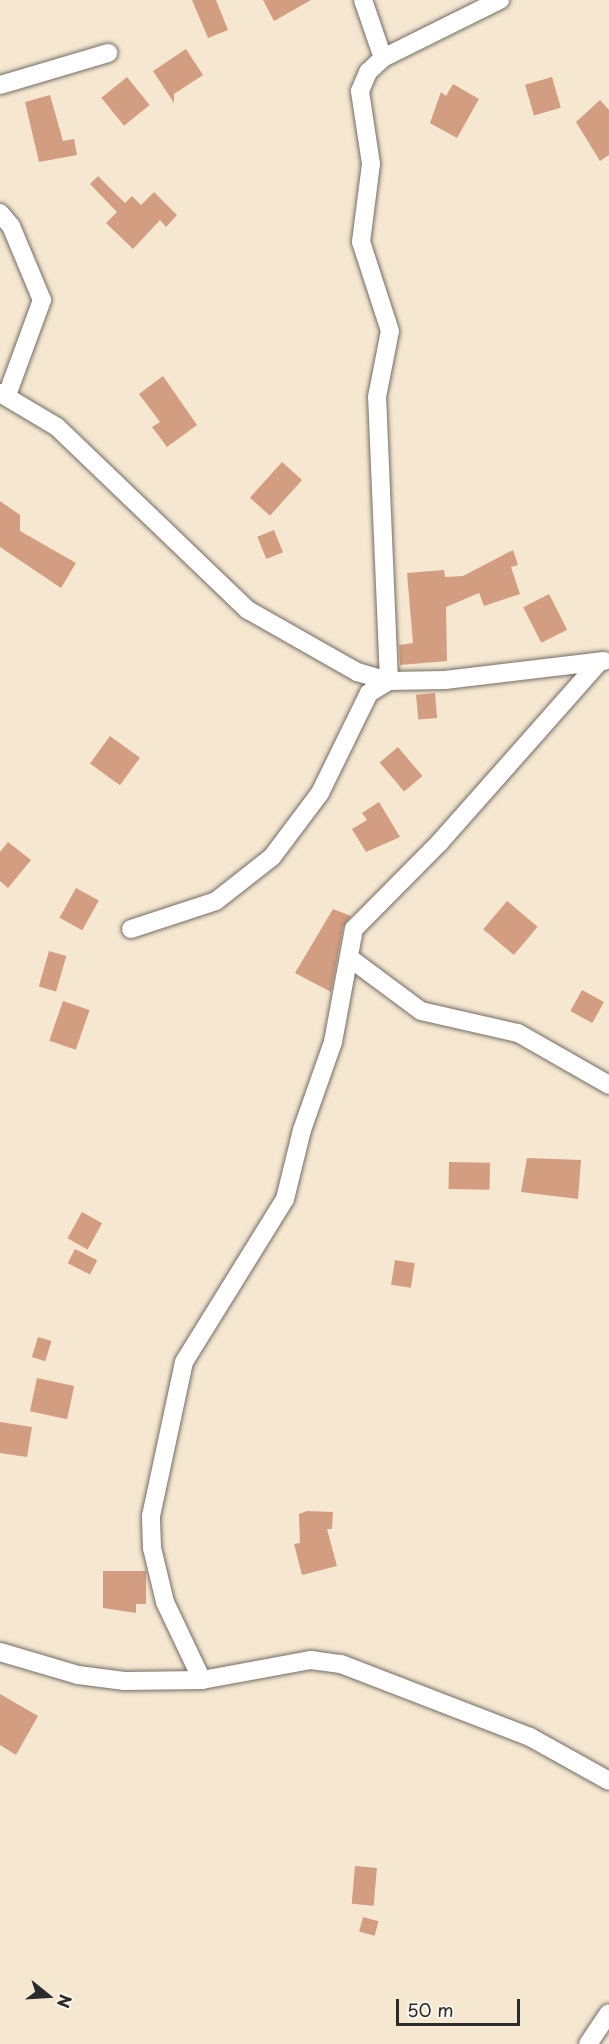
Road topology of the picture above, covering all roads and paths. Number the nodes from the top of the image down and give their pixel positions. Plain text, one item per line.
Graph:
1 (363, 0) edge
2 (500, 0) edge
3 (108, 53) dead end
4 (383, 58) junction
5 (0, 85) edge
6 (0, 213) edge
7 (4, 394) edge
8 (604, 661) edge
9 (389, 681) junction
10 (131, 929) dead end
11 (351, 959) junction
12 (609, 1085) edge
13 (0, 1652) edge
14 (202, 1680) junction
15 (609, 1781) edge
16 (609, 2013) edge
17 (588, 2044) edge

1 - 4 street
2 - 4 street
3 - 5 street
4 - 9 street
6 - 7 street
7 - 9 street
8 - 9 street
8 - 11 street
9 - 10 street
11 - 12 street
11 - 14 street
13 - 14 street
14 - 15 street
16 - 17 street

